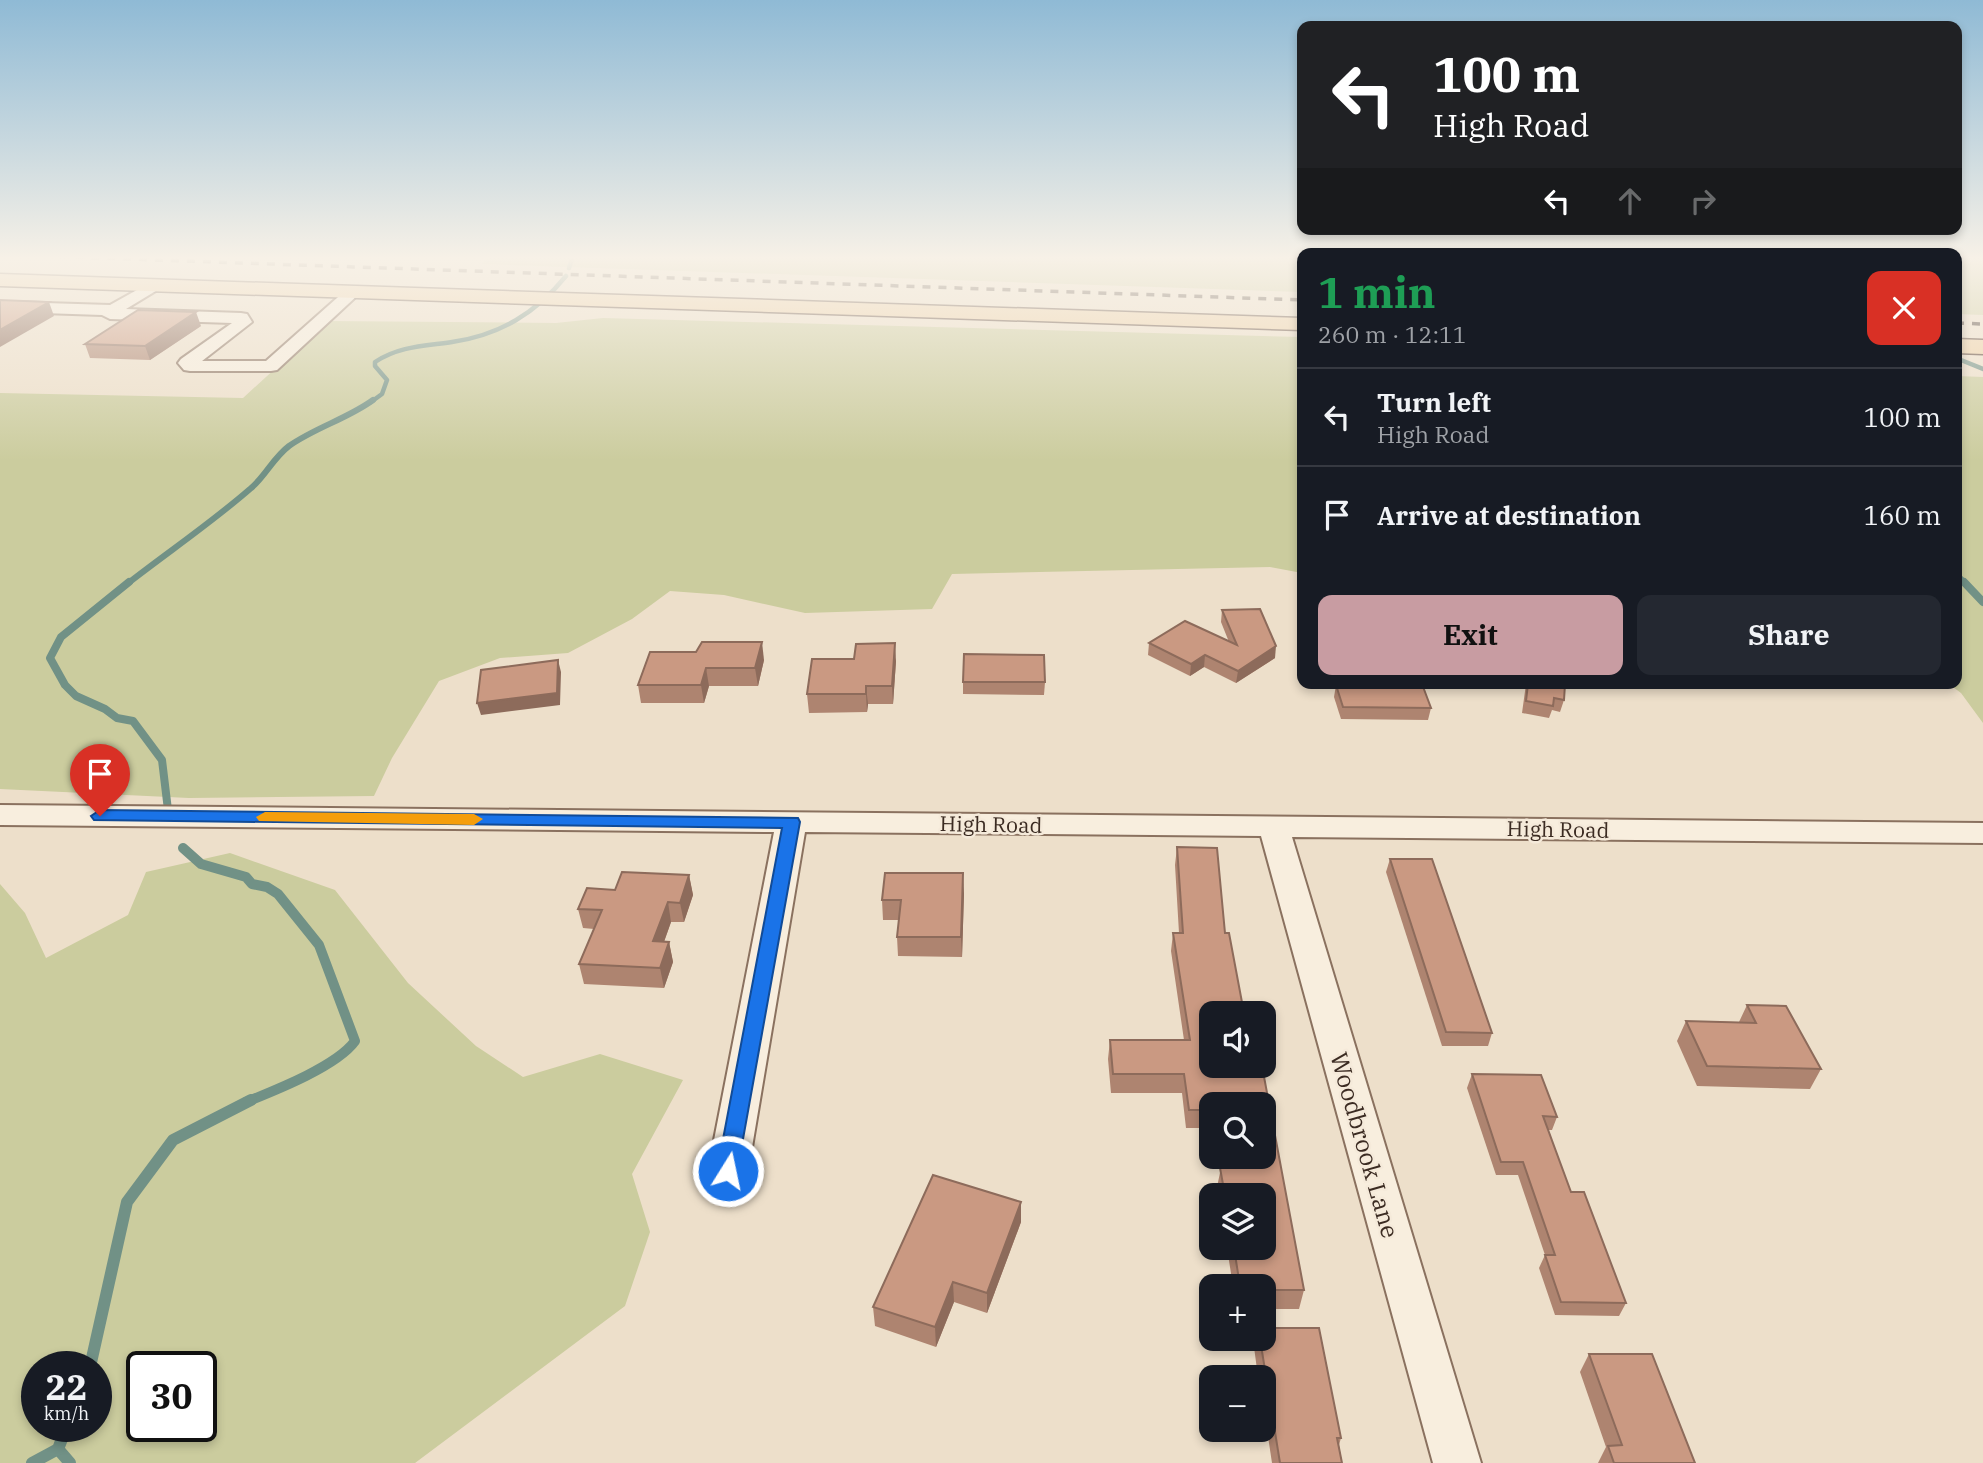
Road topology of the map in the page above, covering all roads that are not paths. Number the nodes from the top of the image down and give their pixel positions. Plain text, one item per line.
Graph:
1 (240, 324) edge
2 (317, 324) edge
3 (0, 815) edge
4 (792, 822) junction
5 (1273, 827) junction
6 (1983, 833) edge
7 (728, 1171) dead end
8 (1457, 1463) edge

1 - 2 street
3 - 4 street, High Road
4 - 5 street, High Road
4 - 7 street
5 - 6 street, High Road
5 - 8 street, Woodbrook Lane

